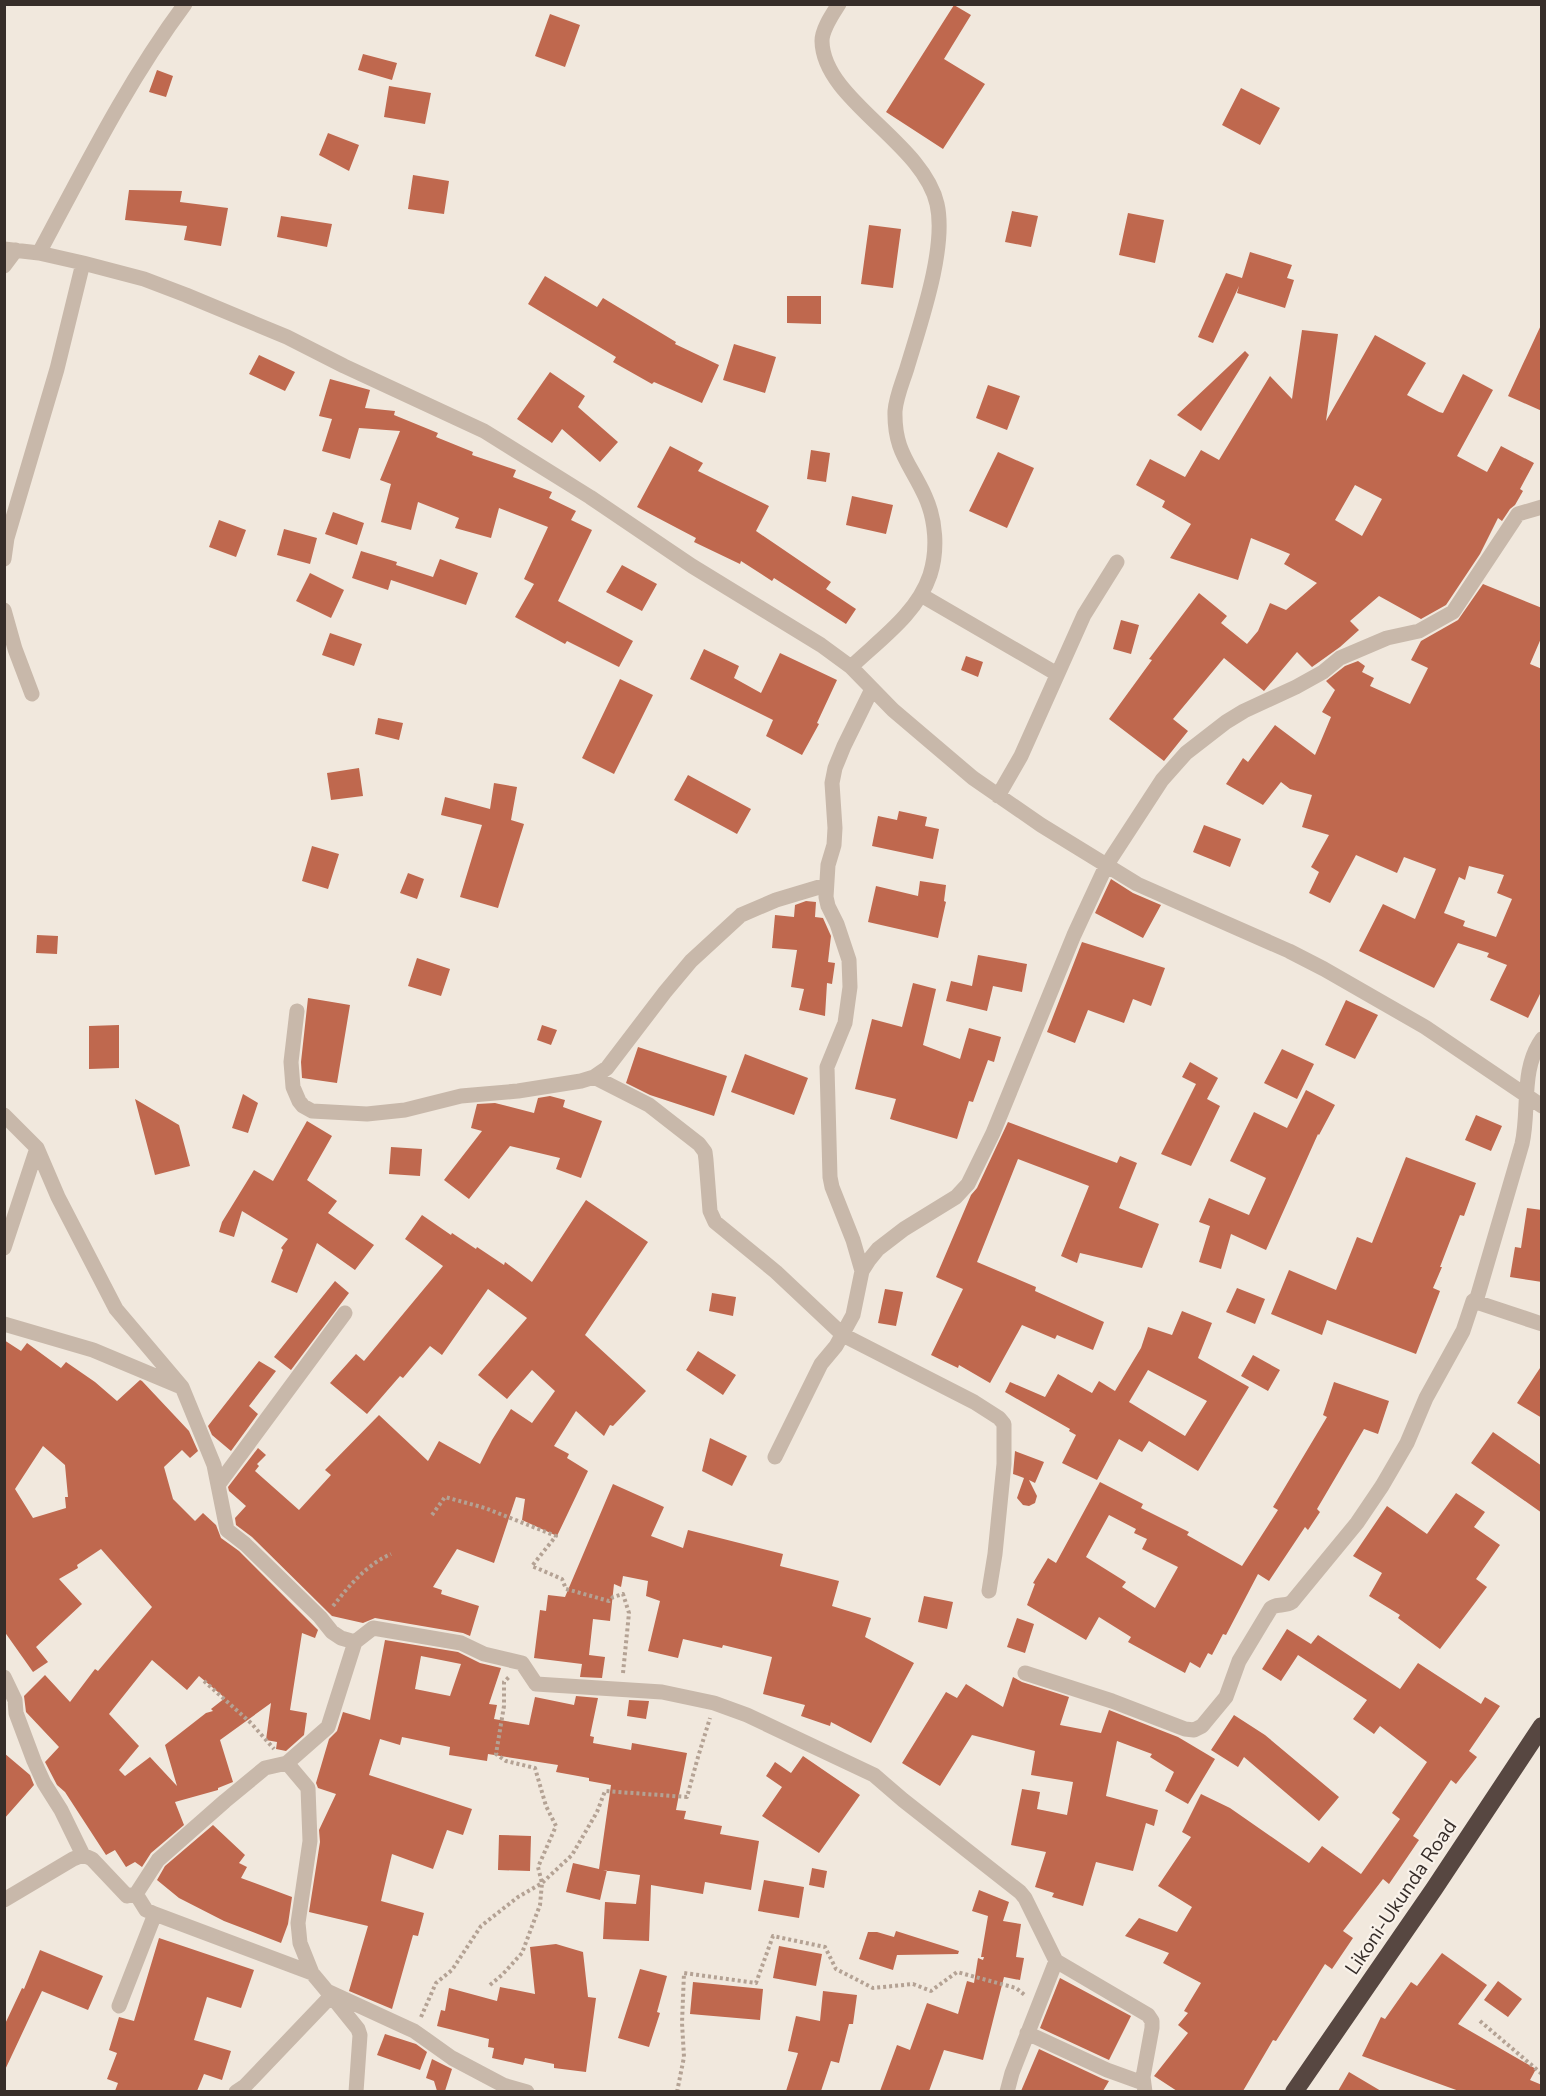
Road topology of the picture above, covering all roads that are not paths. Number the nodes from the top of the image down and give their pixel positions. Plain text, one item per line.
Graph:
1 (185, 4) edge
2 (839, 4) edge
3 (10, 250) edge
4 (39, 253) junction
5 (83, 263) junction
6 (4, 266) edge
7 (1542, 507) edge
8 (4, 559) edge
9 (1117, 562) dead end
10 (921, 595) junction
11 (4, 610) edge
12 (851, 668) junction
13 (1057, 674) junction
14 (872, 688) junction
15 (32, 694) dead end
16 (998, 796) junction
17 (1106, 866) junction
18 (826, 885) junction
19 (297, 1011) dead end
20 (1542, 1039) edge
21 (594, 1077) junction
22 (1525, 1094) junction
23 (1542, 1106) edge
24 (4, 1115) edge
25 (37, 1148) junction
26 (4, 1248) edge
27 (862, 1271) junction
28 (1473, 1301) junction
29 (345, 1313) dead end
30 (4, 1324) edge
31 (1542, 1324) edge
32 (843, 1335) junction
33 (182, 1387) junction
34 (775, 1457) dead end
35 (218, 1485) junction
36 (989, 1591) dead end
37 (355, 1642) junction
38 (1025, 1673) dead end
39 (4, 1677) edge
40 (1542, 1726) edge
41 (287, 1763) junction
42 (82, 1855) junction
43 (136, 1894) junction
44 (4, 1900) edge
45 (155, 1914) junction
46 (1056, 1961) junction
47 (312, 1972) junction
48 (329, 1994) junction
49 (119, 2006) dead end
50 (1027, 2033) junction
51 (1011, 2073) junction
52 (1144, 2087) edge
53 (236, 2091) edge
54 (356, 2091) edge
55 (527, 2091) edge
56 (1000, 2091) edge
57 (1007, 2091) edge
58 (1294, 2091) edge

1 - 4 street
2 - 10 street
3 - 4 street
3 - 6 street
4 - 5 street
5 - 8 street
5 - 12 street
7 - 17 street
9 - 13 street
10 - 12 street
10 - 13 street
11 - 15 street
12 - 14 street
13 - 16 street
14 - 16 street
14 - 18 street
16 - 17 street
17 - 22 street
17 - 27 street
18 - 21 street
18 - 27 street
19 - 21 street
20 - 22 street
21 - 32 street
22 - 23 street
22 - 28 street
24 - 25 street
25 - 26 street
25 - 33 street
27 - 32 street
28 - 31 street
28 - 38 street
29 - 35 street
30 - 33 street
32 - 34 street
32 - 36 street
33 - 35 street
35 - 37 street
37 - 41 street
37 - 46 street
39 - 42 street
40 - 58 highway, Likoni-Ukunda Road
41 - 43 street
41 - 47 street
42 - 43 street
42 - 44 street
43 - 45 street
45 - 47 street
45 - 49 street
46 - 50 street
46 - 52 street
47 - 48 street
48 - 53 street
48 - 54 street
48 - 55 street
50 - 51 street
50 - 52 street
51 - 56 street
51 - 57 street

